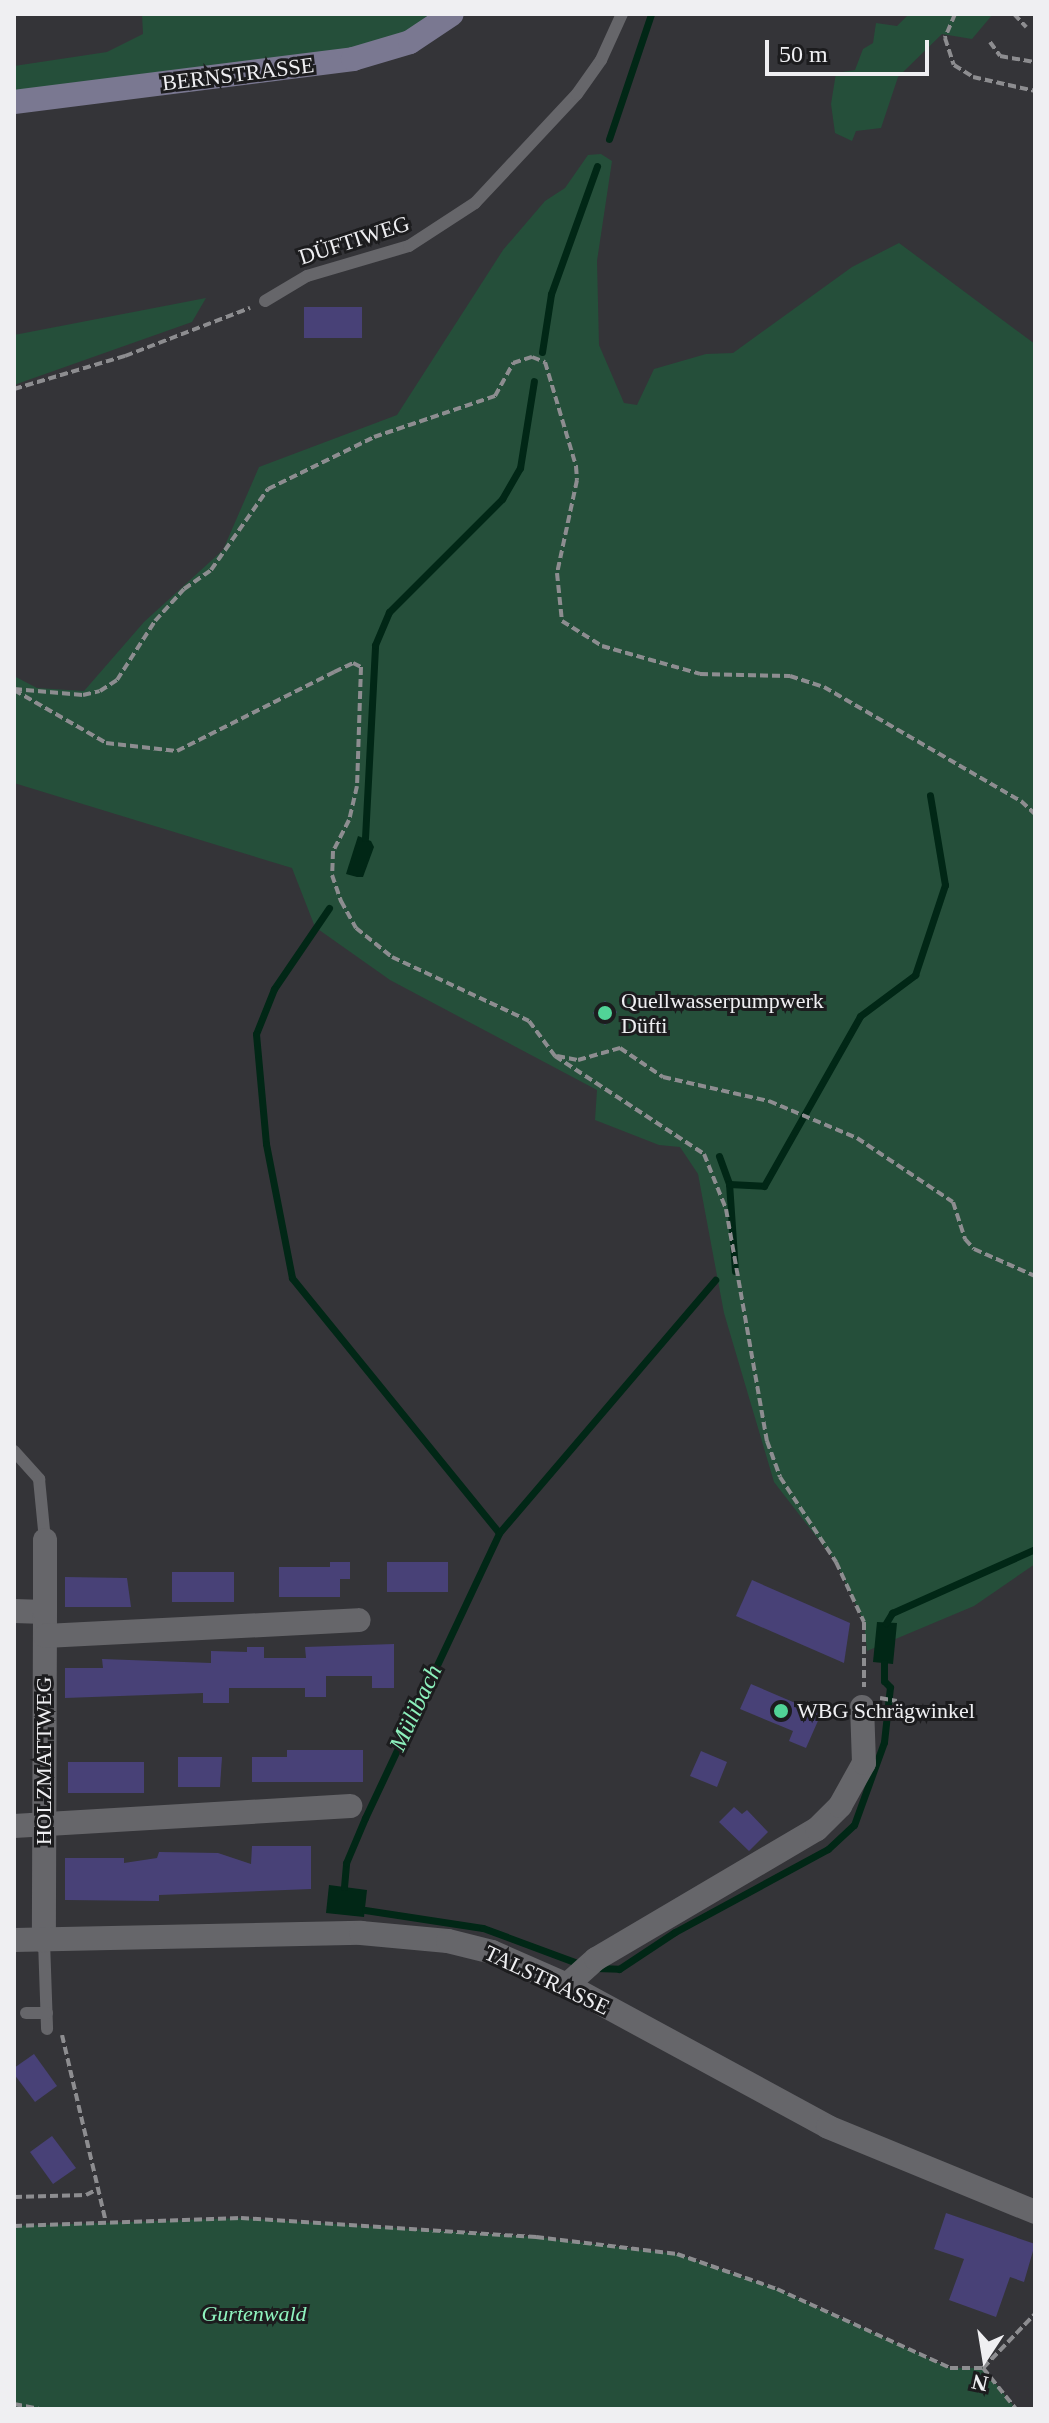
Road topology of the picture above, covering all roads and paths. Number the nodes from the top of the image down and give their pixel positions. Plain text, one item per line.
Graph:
1 (452, 14) edge
2 (622, 14) edge
3 (955, 14) edge
4 (1014, 14) edge
5 (1026, 27) dead end
6 (990, 42) dead end
7 (1035, 62) edge
8 (1035, 91) edge
9 (14, 102) edge
10 (265, 301) joint
11 (14, 389) edge
12 (14, 689) edge
13 (1035, 814) edge
14 (555, 1056) junction
15 (1035, 1276) edge
16 (14, 1451) edge
17 (45, 1540) joint
18 (14, 1611) edge
19 (359, 1620) dead end
20 (45, 1624) junction
21 (897, 1701) dead end
22 (871, 1702) junction
23 (350, 1806) dead end
24 (14, 1826) edge
25 (44, 1826) junction
26 (14, 1940) edge
27 (44, 1941) junction
28 (581, 1972) junction
29 (26, 2013) dead end
30 (47, 2013) junction
31 (47, 2029) joint
32 (98, 2189) junction
33 (14, 2197) edge
34 (1035, 2212) edge
35 (105, 2219) junction
36 (14, 2226) edge
37 (1035, 2314) edge
38 (983, 2368) junction
39 (14, 2404) edge
40 (39, 2409) edge
41 (1016, 2409) edge

1 - 9 street, BERNSTRASSE
2 - 10 lane, DÜFTIWEG
3 - 8 path
4 - 5 path
6 - 7 path
10 - 11 path
12 - 13 path
12 - 14 path
14 - 15 path
14 - 22 path
16 - 17 lane
17 - 20 street, HOLZMATTWEG
18 - 20 street
19 - 20 street
20 - 25 street, HOLZMATTWEG
21 - 22 path
22 - 28 street
23 - 25 street
24 - 25 street
25 - 27 street, HOLZMATTWEG
26 - 27 street, TALSTRASSE
27 - 28 street, TALSTRASSE
27 - 30 lane
28 - 34 street, TALSTRASSE
29 - 30 lane
30 - 31 lane
31 - 32 path
32 - 33 path
32 - 35 path
35 - 36 path
35 - 38 path
37 - 38 path
38 - 41 path
39 - 40 path

